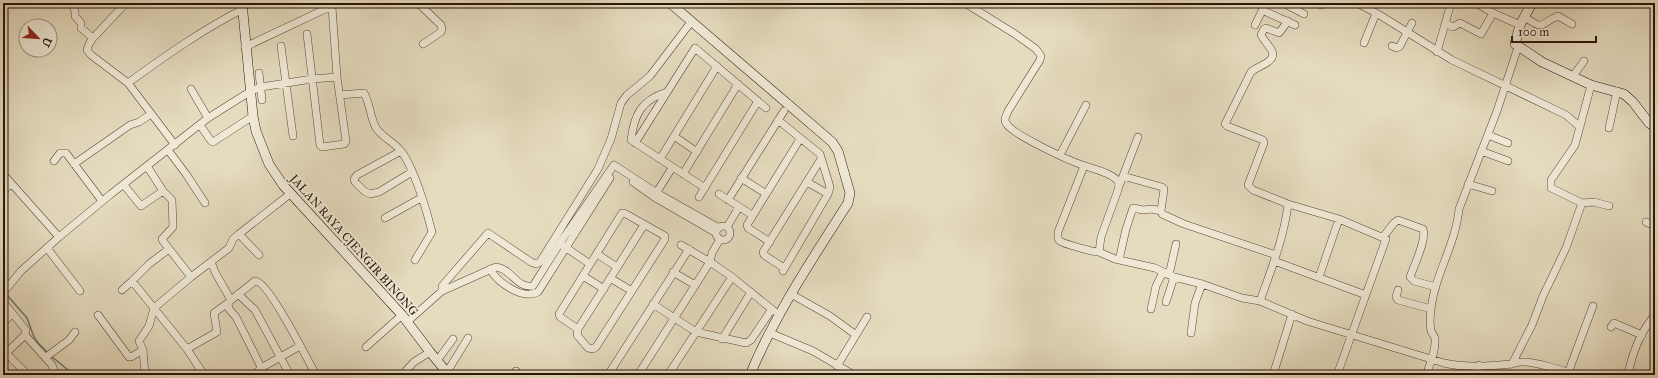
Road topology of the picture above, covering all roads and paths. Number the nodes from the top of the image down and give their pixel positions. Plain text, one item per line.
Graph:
1 (72, 3) edge
2 (126, 3) edge
3 (418, 3) edge
4 (670, 3) edge
5 (965, 3) edge
6 (1283, 3) edge
7 (1357, 3) edge
8 (1451, 3) edge
9 (1476, 3) edge
10 (1532, 3) edge
11 (335, 5) edge
12 (242, 6) edge
13 (1264, 6) edge
14 (1376, 13) junction
15 (1493, 13) junction
16 (1304, 14) dead end
17 (1522, 21) junction
18 (691, 22) junction
19 (1412, 23) dead end
20 (1445, 23) junction
21 (1572, 24) dead end
22 (1255, 25) dead end
23 (1408, 33) junction
24 (307, 34) dead end
25 (93, 38) junction
26 (699, 41) dead end
27 (1364, 43) dead end
28 (423, 44) dead end
29 (281, 46) dead end
30 (1392, 46) dead end
31 (1518, 46) junction
32 (245, 47) junction
33 (695, 48) junction
34 (1437, 52) junction
35 (1584, 61) dead end
36 (717, 66) junction
37 (259, 73) dead end
38 (1573, 76) junction
39 (337, 77) junction
40 (312, 79) junction
41 (128, 83) junction
42 (286, 83) junction
43 (738, 84) junction
44 (1504, 85) junction
45 (1591, 85) junction
46 (261, 87) junction
47 (191, 89) dead end
48 (251, 91) junction
49 (1617, 91) junction
50 (666, 92) junction
51 (340, 95) junction
52 (262, 100) dead end
53 (758, 101) junction
54 (1086, 105) dead end
55 (766, 108) dead end
56 (784, 111) dead end
57 (151, 114) junction
58 (254, 116) junction
59 (208, 118) junction
60 (778, 120) junction
61 (200, 125) junction
62 (1580, 127) junction
63 (1655, 127) edge
64 (1609, 128) dead end
65 (1488, 135) junction
66 (293, 136) dead end
67 (674, 136) junction
68 (1138, 137) dead end
69 (800, 139) junction
70 (635, 143) junction
71 (1508, 143) dead end
72 (175, 144) junction
73 (168, 150) junction
74 (401, 151) junction
75 (1482, 151) junction
76 (697, 152) junction
77 (1060, 155) junction
78 (660, 159) junction
79 (821, 159) junction
80 (1508, 161) dead end
81 (54, 162) dead end
82 (74, 164) junction
83 (147, 166) junction
84 (1084, 166) junction
85 (672, 168) junction
86 (412, 172) junction
87 (3, 174) edge
88 (683, 174) junction
89 (1123, 176) junction
90 (741, 178) junction
91 (806, 182) junction
92 (11, 184) junction
93 (1120, 184) junction
94 (1468, 184) junction
95 (124, 185) junction
96 (705, 188) junction
97 (3, 191) edge
98 (163, 191) junction
99 (1492, 191) dead end
100 (765, 193) junction
101 (290, 194) junction
102 (719, 194) dead end
103 (828, 194) junction
104 (656, 195) junction
105 (699, 197) dead end
106 (421, 198) junction
107 (728, 200) junction
108 (102, 201) junction
109 (205, 203) dead end
110 (1582, 203) junction
111 (1288, 204) junction
112 (1609, 206) dead end
113 (739, 207) junction
114 (1161, 212) junction
115 (752, 215) junction
116 (385, 218) dead end
117 (1339, 219) junction
118 (1646, 222) dead end
119 (644, 224) junction
120 (1655, 226) edge
121 (727, 227) junction
122 (718, 233) junction
123 (239, 234) junction
124 (59, 237) junction
125 (1383, 237) junction
126 (770, 242) junction
127 (1176, 244) dead end
128 (563, 245) junction
129 (681, 245) dead end
130 (47, 248) junction
131 (689, 249) junction
132 (169, 250) junction
133 (1099, 252) junction
134 (597, 254) junction
135 (259, 255) dead end
136 (1275, 258) junction
137 (415, 260) dead end
138 (1119, 260) junction
139 (211, 262) junction
140 (710, 262) junction
141 (590, 264) junction
142 (617, 267) junction
143 (490, 270) junction
144 (673, 272) junction
145 (1169, 274) junction
146 (583, 276) junction
147 (191, 277) junction
148 (732, 277) junction
149 (1319, 277) junction
150 (610, 278) junction
151 (132, 281) junction
152 (1202, 284) junction
153 (695, 285) junction
154 (1436, 287) junction
155 (536, 288) junction
156 (604, 289) junction
157 (122, 290) dead end
158 (1398, 290) dead end
159 (80, 291) dead end
160 (442, 291) junction
161 (632, 291) junction
162 (751, 292) junction
163 (3, 293) edge
164 (238, 294) junction
165 (791, 294) junction
166 (1366, 295) junction
167 (1260, 301) junction
168 (3, 302) edge
169 (229, 302) junction
170 (1166, 302) dead end
171 (653, 304) junction
172 (1593, 306) dead end
173 (154, 308) junction
174 (1151, 309) dead end
175 (1431, 309) junction
176 (12, 314) junction
177 (1292, 314) junction
178 (98, 315) dead end
179 (1655, 315) edge
180 (867, 317) dead end
181 (405, 318) junction
182 (675, 318) junction
183 (3, 323) edge
184 (1611, 327) dead end
185 (578, 329) junction
186 (75, 332) dead end
187 (696, 332) junction
188 (770, 333) junction
189 (1191, 333) dead end
190 (25, 334) junction
191 (1351, 334) junction
192 (856, 335) junction
193 (1642, 335) junction
194 (468, 338) dead end
195 (453, 339) dead end
196 (722, 339) junction
197 (300, 346) junction
198 (366, 347) dead end
199 (187, 349) junction
200 (143, 350) junction
201 (430, 352) junction
202 (4, 354) edge
203 (48, 355) junction
204 (280, 357) junction
205 (1432, 358) junction
206 (437, 361) junction
207 (1512, 364) junction
208 (1479, 365) junction
209 (837, 366) junction
210 (261, 368) junction
211 (448, 374) edge
212 (1571, 374) edge
213 (28, 375) edge
214 (56, 375) edge
215 (145, 375) edge
216 (204, 375) edge
217 (254, 375) edge
218 (265, 375) edge
219 (290, 375) edge
220 (316, 375) edge
221 (402, 375) edge
222 (608, 375) edge
223 (639, 375) edge
224 (668, 375) edge
225 (750, 375) edge
226 (854, 375) edge
227 (1273, 375) edge
228 (1337, 375) edge
229 (1426, 375) edge
230 (1476, 375) edge
231 (1628, 375) edge

1 - 25 street
2 - 25 street
3 - 28 street
4 - 18 street
5 - 77 street
6 - 16 street
7 - 14 street
8 - 20 street
9 - 15 street
10 - 17 street
11 - 32 street
11 - 39 street
12 - 32 street, JALAN RAYA CJENGIR BINONG
12 - 41 street
13 - 22 street
13 - 111 street
14 - 23 street
14 - 27 street
15 - 17 street
15 - 20 street
17 - 21 street
17 - 31 street
18 - 160 street
18 - 165 street
19 - 23 street
20 - 34 street
23 - 30 street
23 - 34 street
24 - 40 street
25 - 41 street
26 - 33 street
29 - 42 street
31 - 38 street
31 - 44 street
32 - 48 street, JALAN RAYA CJENGIR BINONG
33 - 36 street
33 - 50 street
34 - 44 street
35 - 38 street
36 - 43 street
36 - 67 street
37 - 46 street
38 - 45 street
39 - 40 street
39 - 51 street
40 - 42 street
40 - 51 street
41 - 57 street
42 - 46 street
42 - 66 street
43 - 53 street
43 - 76 street
44 - 62 street
44 - 65 street
45 - 49 street
45 - 62 street
46 - 48 street
46 - 52 street
47 - 59 street
48 - 58 street, JALAN RAYA CJENGIR BINONG
48 - 59 street
49 - 63 street
49 - 64 street
50 - 70 street
50 - 70 street
51 - 74 street
53 - 55 street
53 - 96 street
54 - 77 street
56 - 60 street
57 - 72 street
57 - 82 street
58 - 61 street
58 - 101 street, JALAN RAYA CJENGIR BINONG
59 - 61 street
60 - 69 street
60 - 90 street
61 - 72 street
62 - 110 street
65 - 71 street
65 - 75 street
67 - 76 street
67 - 78 street
68 - 89 street
69 - 79 street
69 - 100 street
70 - 78 street
72 - 73 street
73 - 83 street
73 - 109 street
74 - 86 street
74 - 86 street
75 - 80 street
75 - 94 street
76 - 88 street
77 - 84 street
78 - 85 street
79 - 91 street
79 - 103 street
81 - 82 street
82 - 108 street
83 - 95 street
83 - 98 street
84 - 93 street
84 - 133 street
85 - 88 street
85 - 104 street
86 - 106 street
87 - 92 street
88 - 96 street
89 - 93 street
89 - 114 street
90 - 100 street
90 - 107 street
91 - 103 street
91 - 126 street
92 - 97 street
92 - 124 street
93 - 133 street
94 - 99 street
94 - 154 street
95 - 98 street
95 - 108 street
96 - 105 street
98 - 132 street
100 - 115 street
101 - 123 street
101 - 181 street, JALAN RAYA CJENGIR BINONG
102 - 107 street
103 - 126 street
104 - 122 street
104 - 128 street
106 - 116 street
106 - 137 street
107 - 113 street
108 - 124 street
110 - 112 street
110 - 207 street
111 - 117 street
111 - 136 street
113 - 115 street
113 - 121 street
114 - 136 street
114 - 138 street
115 - 126 street
117 - 125 street
117 - 149 street
118 - 120 street
119 - 134 street
119 - 142 street
119 - 161 street
121 - 122 street
121 - 122 street
122 - 140 street
123 - 135 street
123 - 139 street
124 - 130 street
125 - 154 street
125 - 166 street
127 - 145 street
128 - 141 street
128 - 155 street
129 - 131 street
130 - 159 street
130 - 163 street
131 - 140 street
131 - 144 street
132 - 147 street
132 - 151 street
133 - 138 street
134 - 141 street
134 - 142 street
136 - 149 street
136 - 167 street
138 - 145 street
139 - 147 street
139 - 169 street
140 - 148 street
140 - 153 street
141 - 146 street
142 - 150 street
143 - 155 street
143 - 155 street
143 - 160 street
144 - 153 street
144 - 171 street
145 - 152 street
145 - 170 street
145 - 174 street
146 - 156 street
146 - 185 street
147 - 173 street
148 - 162 street
148 - 187 street
149 - 166 street
150 - 156 street
150 - 161 street
151 - 157 street
151 - 173 street
152 - 167 street
152 - 189 street
153 - 182 street
154 - 175 street
156 - 185 street
158 - 175 street
160 - 181 street
161 - 185 street
162 - 196 street
162 - 196 street
164 - 169 street
164 - 197 street
164 - 204 street
165 - 188 street
165 - 192 street
166 - 191 street
167 - 177 street
168 - 176 street
169 - 199 street
169 - 210 street
171 - 182 street
171 - 222 street
172 - 212 street
173 - 199 street
173 - 200 street
175 - 205 street
176 - 183 street
176 - 190 street
177 - 191 street
177 - 227 street
178 - 200 street
179 - 193 street
180 - 192 street
181 - 198 street
181 - 201 street, JALAN RAYA CJENGIR BINONG
182 - 187 street
182 - 223 street
184 - 193 street
186 - 203 street
187 - 196 street
187 - 224 street
188 - 209 street
188 - 225 street
190 - 202 street
190 - 203 street
191 - 205 street
191 - 228 street
192 - 209 street
193 - 231 street
194 - 211 street
195 - 206 street
197 - 204 street
197 - 220 street
199 - 216 street
200 - 215 street
201 - 206 street, JALAN RAYA CJENGIR BINONG
201 - 221 street
202 - 213 street
203 - 214 street
204 - 210 street
204 - 219 street
205 - 208 street
205 - 229 street
206 - 211 street, JALAN RAYA CJENGIR BINONG
207 - 208 street
207 - 212 street
208 - 230 street
209 - 226 street
210 - 217 street
210 - 218 street

